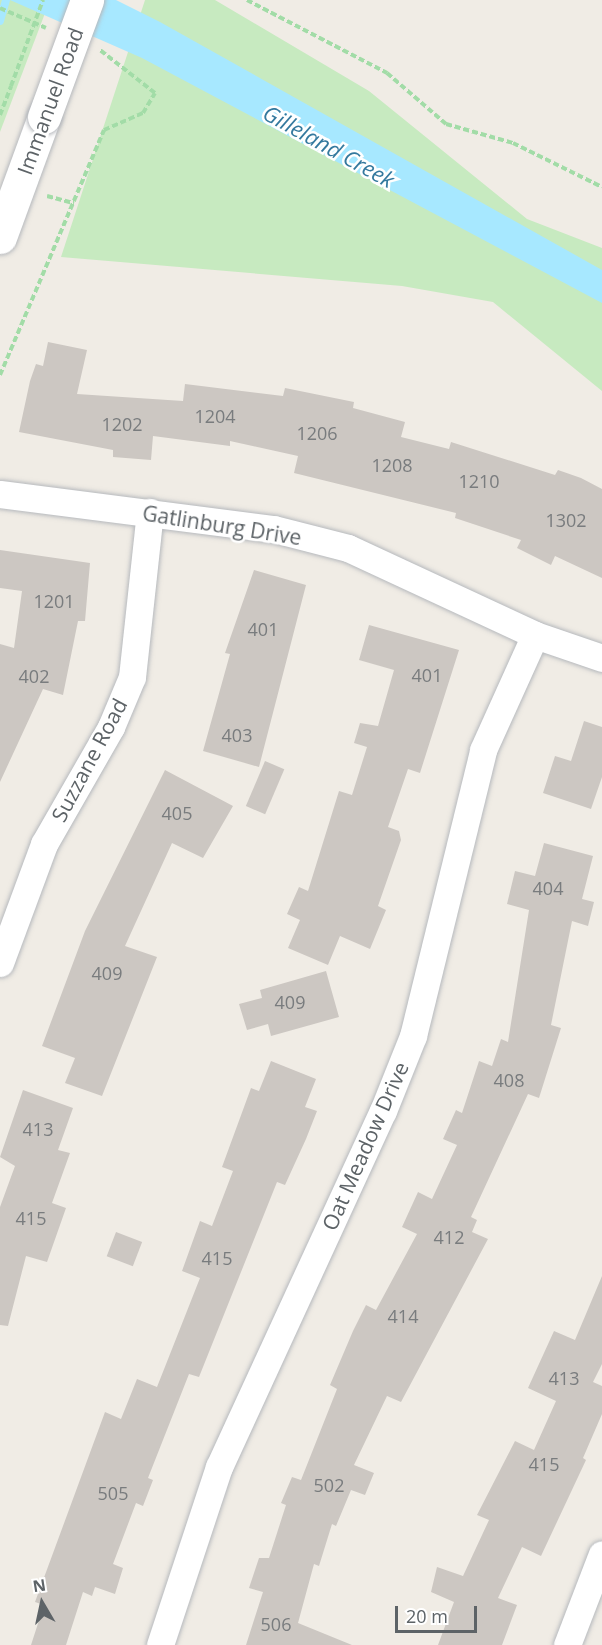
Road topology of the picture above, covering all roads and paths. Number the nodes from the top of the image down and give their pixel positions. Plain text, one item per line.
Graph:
1 (43, 0) edge
2 (87, 0) edge
3 (247, 0) edge
4 (0, 8) edge
5 (17, 15) dead end
6 (101, 51) dead end
7 (0, 115) edge
8 (602, 187) edge
9 (45, 195) dead end
10 (74, 203) junction
11 (0, 237) edge
12 (0, 375) edge
13 (0, 494) edge
14 (150, 512) junction
15 (535, 635) junction
16 (602, 658) edge
17 (0, 963) edge
18 (602, 1554) edge
19 (160, 1645) edge
20 (567, 1645) edge

1 - 7 path, bridge
2 - 11 street, Immanuel Road, bridge
3 - 8 path
4 - 5 path
6 - 10 path
9 - 10 path
10 - 12 path
13 - 14 street, Gatlinburg Drive
14 - 15 street, Gatlinburg Drive
14 - 17 street, Suzzane Road
15 - 16 street, Gatlinburg Drive
15 - 19 street, Oat Meadow Drive
18 - 20 street

